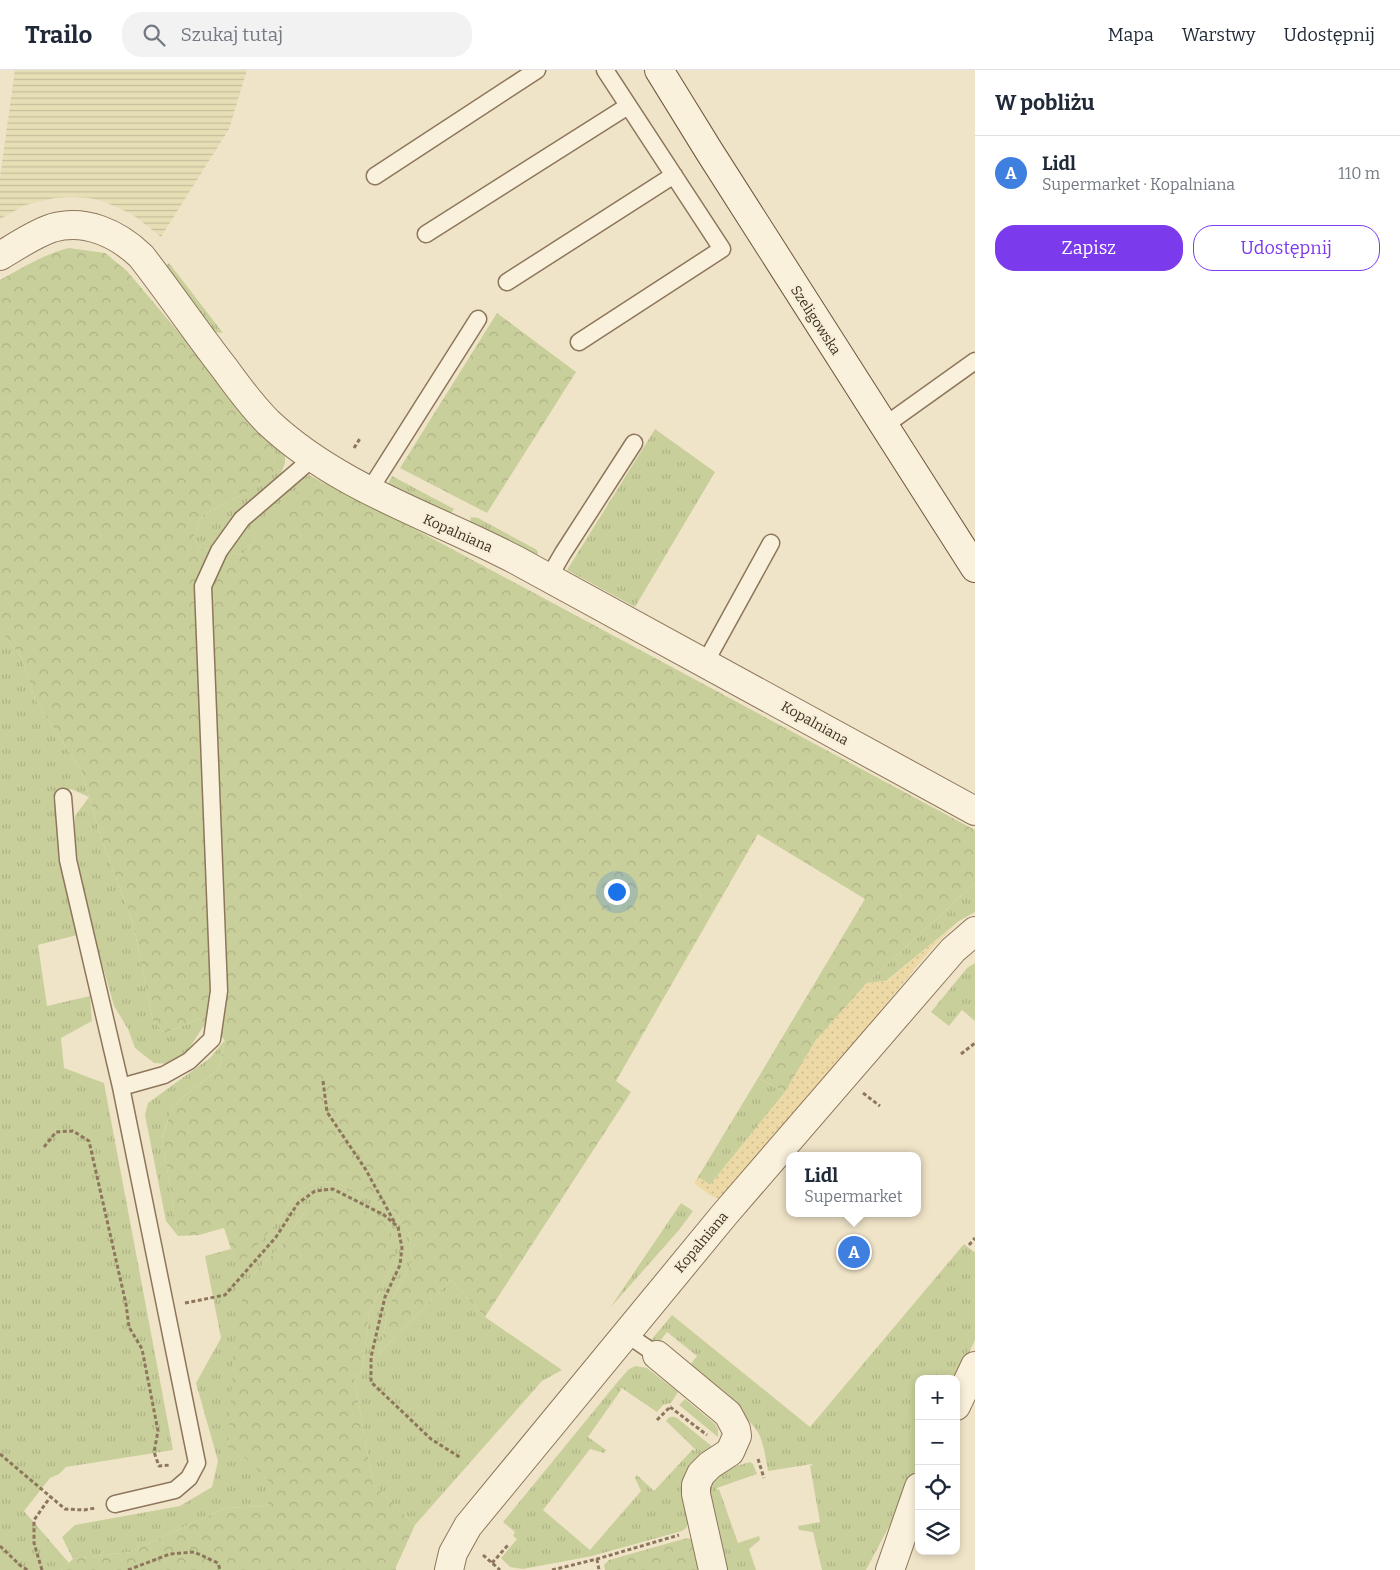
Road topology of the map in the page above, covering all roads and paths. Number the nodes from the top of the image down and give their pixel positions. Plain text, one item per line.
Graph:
1 (537, 70) edge
2 (605, 70) edge
3 (659, 70) edge
4 (628, 106) junction
5 (674, 175) junction
6 (375, 176) dead end
7 (426, 234) dead end
8 (0, 256) edge
9 (507, 282) dead end
10 (478, 319) dead end
11 (579, 342) dead end
12 (975, 361) edge
13 (884, 426) junction
14 (361, 437) dead end
15 (634, 443) dead end
16 (354, 448) dead end
17 (314, 458) junction
18 (369, 491) junction
19 (771, 543) dead end
20 (975, 568) edge
21 (551, 579) junction
22 (705, 663) junction
23 (63, 797) dead end
24 (975, 811) edge
25 (975, 931) edge
26 (975, 1043) edge
27 (961, 1054) dead end
28 (323, 1081) dead end
29 (121, 1087) junction
30 (859, 1089) dead end
31 (880, 1106) dead end
32 (44, 1147) dead end
33 (398, 1227) junction
34 (975, 1238) edge
35 (969, 1245) dead end
36 (165, 1307) junction
37 (625, 1333) junction
38 (657, 1355) joint
39 (975, 1366) edge
40 (960, 1398) edge
41 (657, 1420) dead end
42 (730, 1452) junction
43 (0, 1454) edge
44 (461, 1458) dead end
45 (189, 1478) junction
46 (51, 1496) junction
47 (915, 1498) edge
48 (116, 1504) joint
49 (703, 1528) junction
50 (508, 1545) dead end
51 (0, 1546) edge
52 (478, 1551) dead end
53 (597, 1560) junction
54 (492, 1564) junction
55 (28, 1570) edge
56 (42, 1570) edge
57 (128, 1570) edge
58 (220, 1570) edge
59 (449, 1570) edge
60 (500, 1570) edge
61 (552, 1570) edge
62 (599, 1570) edge
63 (713, 1570) edge
64 (890, 1570) edge

1 - 6 lane
2 - 4 lane
3 - 13 street, Szeligowska
4 - 5 lane
4 - 7 lane
5 - 9 lane
5 - 11 lane
8 - 17 street, Kopalniana
10 - 18 lane
12 - 13 lane
13 - 20 street, Szeligowska
14 - 16 path
15 - 21 lane
17 - 18 street, Kopalniana
17 - 29 lane
18 - 21 street, Kopalniana
19 - 22 lane
21 - 22 street, Kopalniana
22 - 24 street, Kopalniana
23 - 29 lane
25 - 37 street, Kopalniana
26 - 27 path
28 - 33 path
29 - 36 lane
30 - 31 path
32 - 45 path
33 - 36 path
33 - 44 path
34 - 35 path
36 - 45 lane
37 - 38 lane
37 - 59 street, Kopalniana
38 - 42 street
39 - 40 street
41 - 42 path
42 - 49 street
43 - 46 path
45 - 48 lane
46 - 48 path
46 - 56 path
47 - 64 street
49 - 53 path
49 - 63 street
50 - 54 path
51 - 55 path
52 - 54 path
53 - 61 path
53 - 62 path
54 - 60 path
57 - 58 path

